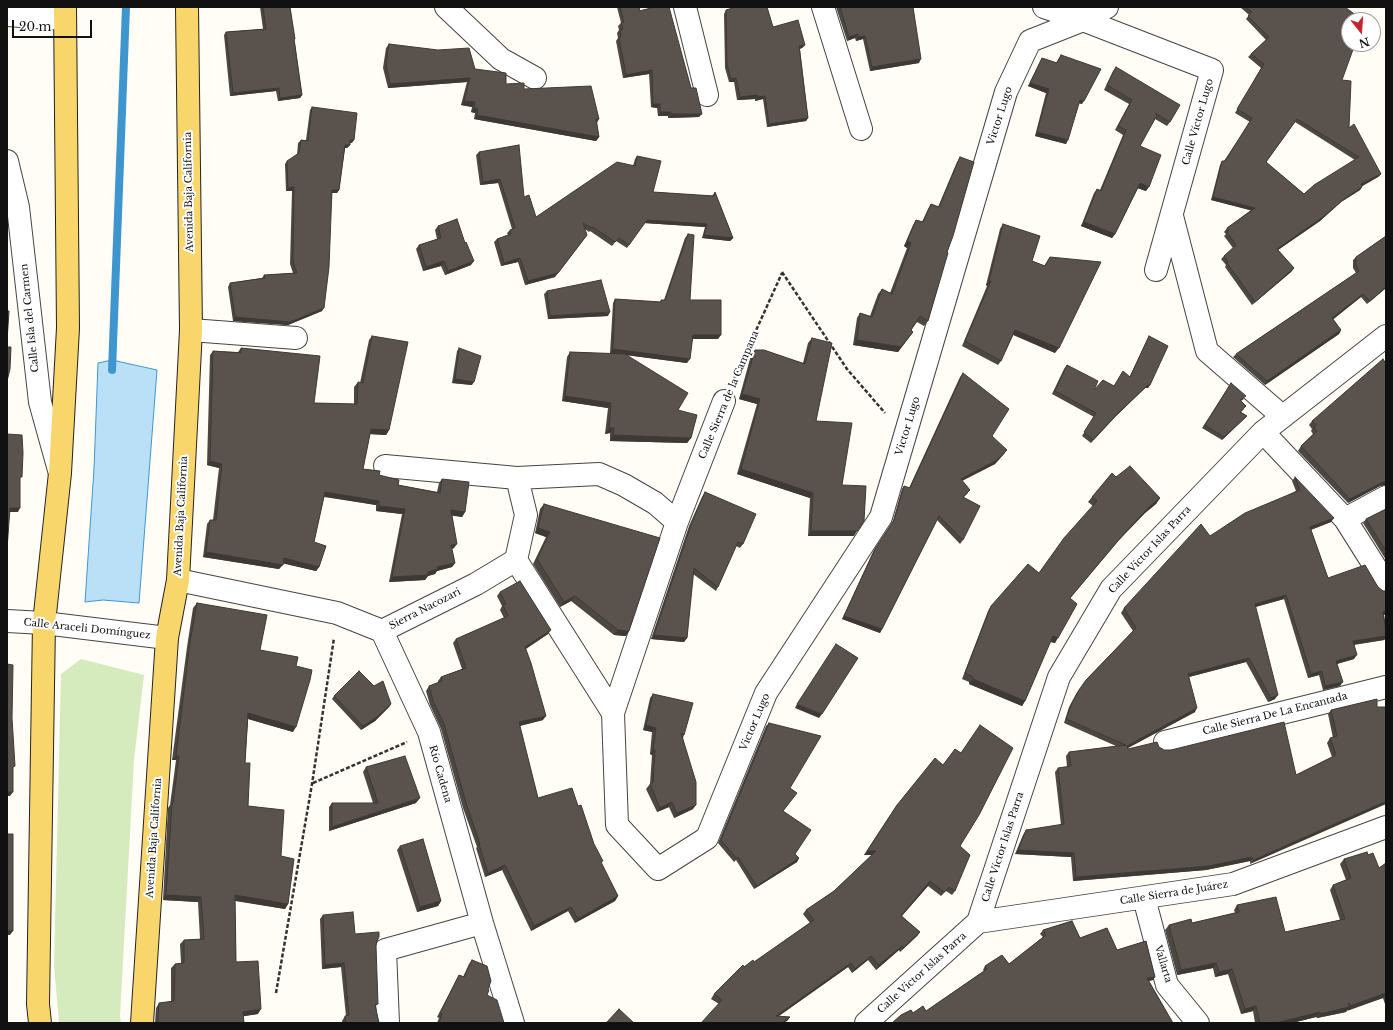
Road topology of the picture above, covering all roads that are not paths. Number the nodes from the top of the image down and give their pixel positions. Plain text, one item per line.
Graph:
1 (188, 7) edge
2 (446, 7) edge
3 (685, 7) edge
4 (823, 7) edge
5 (1044, 7) edge
6 (1107, 7) edge
7 (64, 13) edge
8 (7, 15) edge
9 (1083, 20) junction
10 (536, 78) dead end
11 (707, 95) dead end
12 (861, 129) dead end
13 (7, 161) edge
14 (13, 207) edge
15 (1172, 215) junction
16 (1156, 270) dead end
17 (191, 330) junction
18 (1386, 336) edge
19 (296, 338) dead end
20 (724, 402) road end
21 (1282, 416) junction
22 (1263, 432) junction
23 (385, 466) dead end
24 (60, 473) junction
25 (517, 478) junction
26 (1386, 497) edge
27 (1344, 519) junction
28 (677, 522) junction
29 (516, 560) junction
30 (178, 580) junction
31 (1386, 584) edge
32 (7, 621) edge
33 (44, 623) junction
34 (382, 632) junction
35 (167, 638) junction
36 (1386, 687) edge
37 (613, 713) junction
38 (1165, 742) dead end
39 (1386, 827) edge
40 (1144, 898) junction
41 (978, 922) junction
42 (482, 923) junction
43 (40, 1023) edge
44 (142, 1023) edge
45 (388, 1023) edge
46 (513, 1023) edge
47 (866, 1023) edge
48 (1198, 1023) edge

1 - 17 main road, Avenida Baja California
2 - 10 street
3 - 11 street
4 - 12 street
5 - 9 street
6 - 9 street, Victor Lugo
7 - 8 street
7 - 24 main road
9 - 15 street, Calle Víctor Lugo
9 - 37 street, Victor Lugo
13 - 14 street, Calle Isla del Carmen
14 - 24 street, Calle Isla del Carmen
15 - 16 street, Calle Víctor Lugo
15 - 21 street, Calle Víctor Lugo
17 - 19 street
17 - 30 main road, Avenida Baja California
18 - 21 street, Calle Víctor Islas Parra
20 - 28 street, Calle Sierra de la Campana
21 - 22 street, Calle Víctor Islas Parra
22 - 27 street
22 - 41 street, Calle Víctor Islas Parra
23 - 25 street
24 - 33 main road
25 - 28 street
25 - 29 street
26 - 27 street
27 - 31 street
28 - 37 street, Calle Sierra de la Campana
29 - 34 street, Sierra Nacozari
29 - 37 street
30 - 34 street, Sierra Nacozari
30 - 35 main road, Avenida Baja California
32 - 33 street, Calle Araceli Domínguez
33 - 35 street, Calle Araceli Domínguez
33 - 43 main road
34 - 42 street, Río Cadena
35 - 44 main road, Avenida Baja California
36 - 38 street, Calle Sierra De La Encantada
39 - 40 street, Calle Sierra de Juárez
40 - 41 street, Calle Sierra de Juárez
40 - 48 street, Vallarta
41 - 47 street, Calle Victor Islas Parra
42 - 45 street
42 - 46 street, Río Cadena

